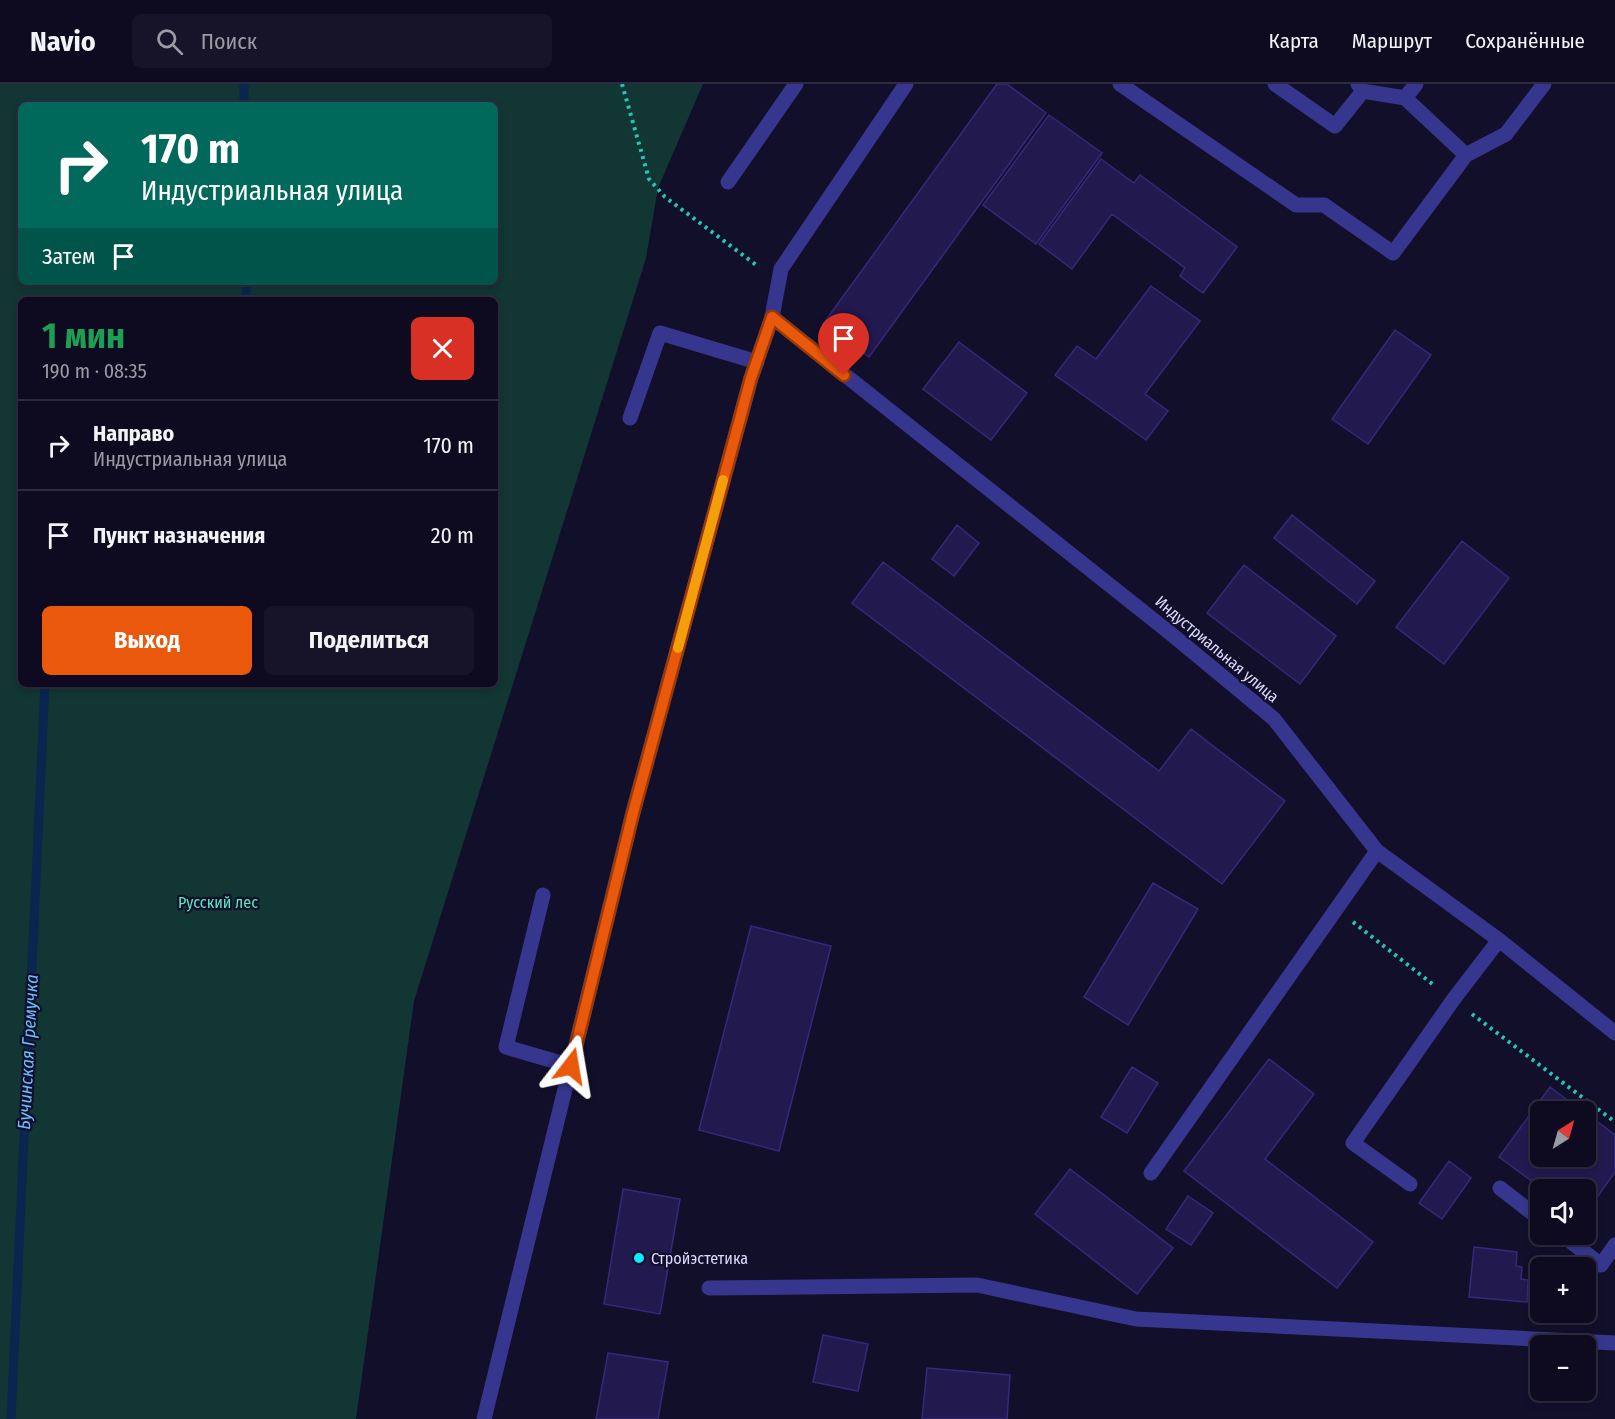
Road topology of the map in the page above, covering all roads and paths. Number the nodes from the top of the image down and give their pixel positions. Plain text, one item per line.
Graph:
1 (622, 84) edge
2 (796, 84) edge
3 (906, 84) edge
4 (1120, 84) edge
5 (1275, 84) edge
6 (1416, 84) edge
7 (1544, 84) edge
8 (1360, 88) edge
9 (1405, 98) junction
10 (1466, 155) junction
11 (728, 182) dead end
12 (779, 282) junction
13 (772, 317) junction
14 (757, 362) junction
15 (630, 418) dead end
16 (1377, 851) junction
17 (543, 895) dead end
18 (1338, 910) junction
19 (1499, 940) junction
20 (1453, 1000) junction
21 (1615, 1033) edge
22 (571, 1066) junction
23 (1615, 1122) edge
24 (1151, 1173) dead end
25 (1410, 1184) dead end
26 (1500, 1188) dead end
27 (1530, 1211) edge
28 (1575, 1245) edge
29 (1615, 1245) edge
30 (709, 1288) dead end
31 (1615, 1343) edge
32 (484, 1419) edge

1 - 12 path
2 - 11 street
3 - 12 street
4 - 10 street
5 - 8 street
6 - 9 street
7 - 10 street
8 - 9 street
9 - 10 street
12 - 13 street
13 - 14 street
13 - 16 street, Индустриальная улица
14 - 15 street
14 - 22 street
16 - 18 street
16 - 19 street, Индустриальная улица
17 - 22 street
18 - 20 path
18 - 24 street
19 - 20 street
19 - 21 street, Индустриальная улица
20 - 23 path
20 - 25 street
22 - 32 street
26 - 27 street
28 - 29 street
30 - 31 street

